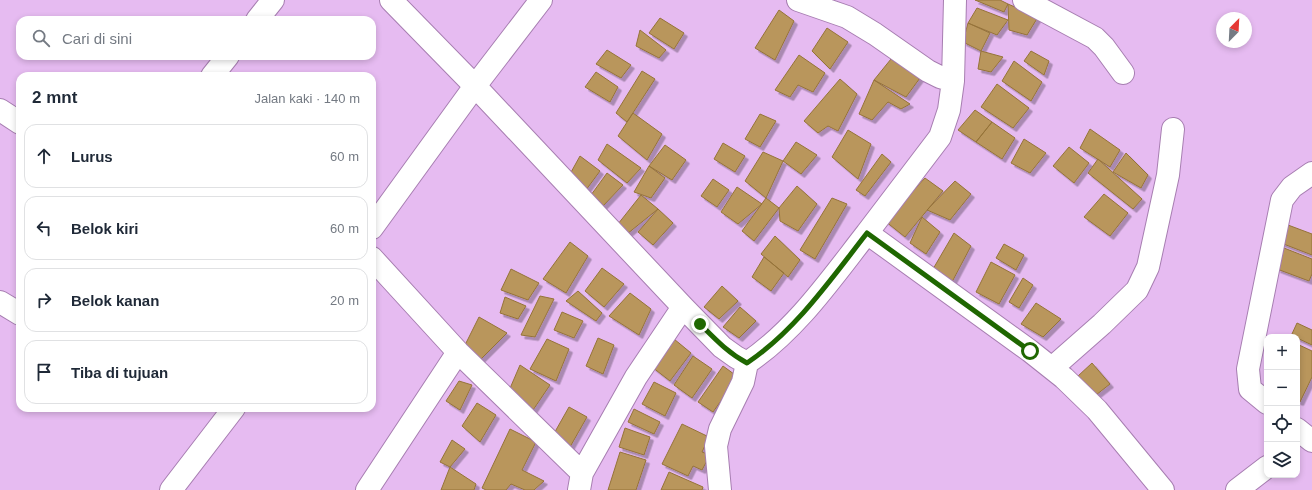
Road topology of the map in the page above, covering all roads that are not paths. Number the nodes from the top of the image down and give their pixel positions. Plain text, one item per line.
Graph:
1 (273, 0) edge
2 (391, 0) edge
3 (540, 0) edge
4 (798, 0) edge
5 (955, 0) edge
6 (1024, 0) edge
7 (849, 9) edge
8 (260, 16) edge
9 (225, 60) edge
10 (215, 72) edge
11 (1123, 73) dead end
12 (940, 76) junction
13 (475, 86) junction
14 (0, 110) edge
15 (16, 120) edge
16 (1173, 129) dead end
17 (1312, 173) edge
18 (376, 222) edge
19 (862, 239) junction
20 (376, 262) edge
21 (0, 302) edge
22 (683, 307) junction
23 (16, 312) edge
24 (458, 352) junction
25 (747, 363) junction
26 (1052, 368) junction
27 (1264, 401) edge
28 (231, 412) edge
29 (1300, 432) edge
30 (1312, 442) edge
31 (1300, 444) edge
32 (1264, 469) edge
33 (580, 482) edge
34 (171, 490) edge
35 (366, 490) edge
36 (720, 490) edge
37 (1163, 490) edge
38 (1237, 490) edge

1 - 8 street
2 - 13 street
3 - 13 street
4 - 7 street
5 - 12 street
6 - 11 street
7 - 12 street
9 - 10 street
12 - 19 street
13 - 18 street
13 - 22 street
14 - 15 street
16 - 26 street
17 - 27 street
19 - 25 street
19 - 26 street
20 - 24 street
21 - 23 street
22 - 25 street
22 - 33 street
24 - 33 street
24 - 35 street
25 - 36 street
26 - 37 street
28 - 34 street
29 - 30 street
30 - 31 street
32 - 38 street

